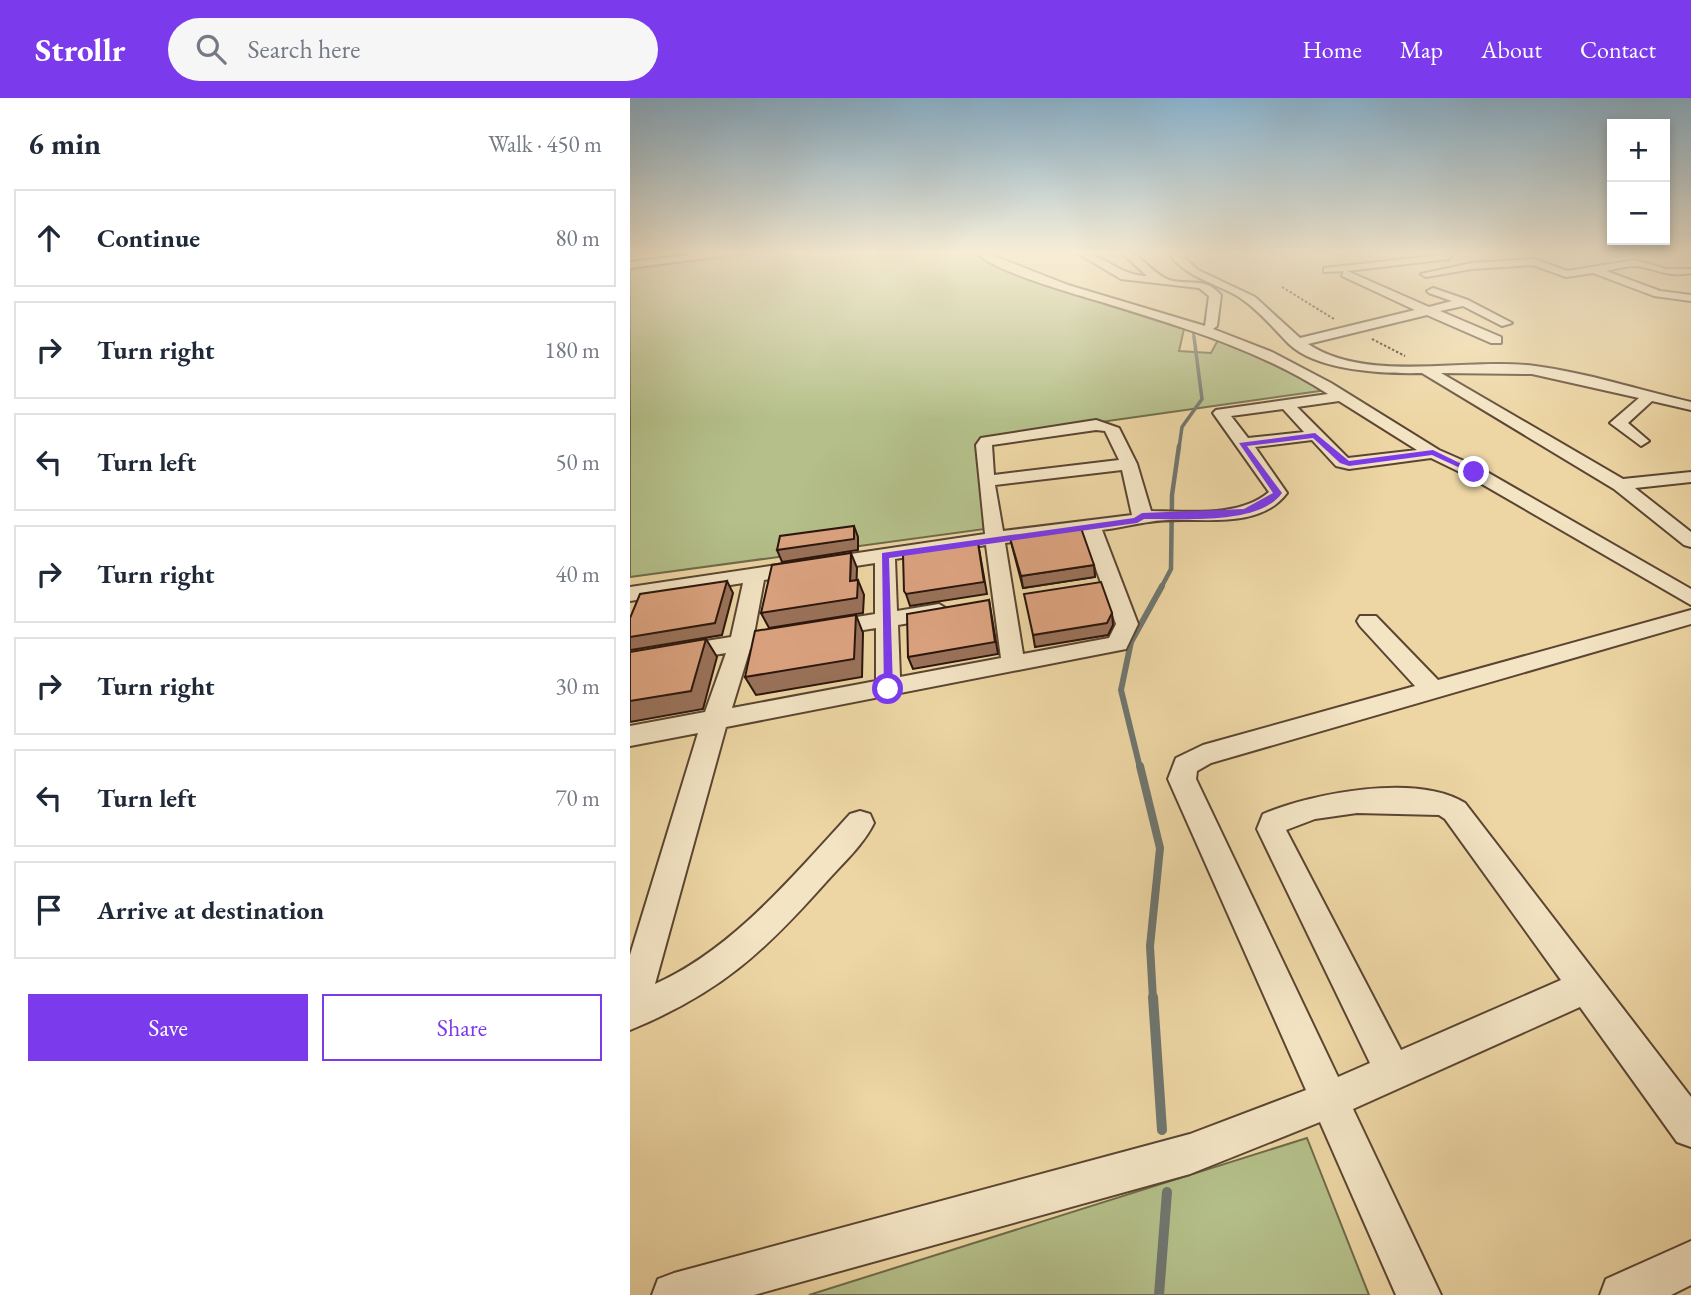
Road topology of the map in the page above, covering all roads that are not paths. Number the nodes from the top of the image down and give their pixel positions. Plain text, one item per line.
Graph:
1 (1130, 308) edge
2 (1213, 308) edge
3 (1257, 308) edge
4 (1435, 308) edge
5 (1443, 308) edge
6 (1471, 308) edge
7 (1439, 309) junction
8 (1211, 326) dead end
9 (1295, 343) junction
10 (1425, 369) junction
11 (1342, 396) junction
12 (1650, 396) junction
13 (1691, 406) edge
14 (1290, 408) dead end
15 (1315, 435) junction
16 (1641, 441) dead end
17 (1242, 444) junction
18 (1433, 453) junction
19 (1129, 464) junction
20 (1691, 477) edge
21 (986, 481) junction
22 (1619, 485) junction
23 (1147, 516) junction
24 (1091, 527) junction
25 (996, 538) junction
26 (1691, 541) edge
27 (885, 555) junction
28 (755, 575) junction
29 (1112, 583) junction
30 (1087, 587) edge
31 (630, 594) edge
32 (1026, 597) edge
33 (1691, 598) edge
34 (1001, 601) junction
35 (1691, 617) edge
36 (887, 620) junction
37 (1367, 621) dead end
38 (741, 643) junction
39 (630, 661) edge
40 (1014, 665) junction
41 (888, 689) junction
42 (1433, 690) junction
43 (715, 720) junction
44 (630, 736) edge
45 (860, 823) dead end
46 (1586, 987) junction
47 (630, 1012) edge
48 (1392, 1070) junction
49 (1329, 1100) junction
50 (1691, 1128) edge
51 (1691, 1263) edge
52 (674, 1295) edge
53 (1419, 1295) edge
54 (1622, 1295) edge

1 - 11 street
2 - 8 street
3 - 9 street
4 - 7 street
5 - 7 street
6 - 7 street
7 - 9 street
9 - 10 street
10 - 12 street
10 - 22 street
11 - 17 street
11 - 18 street
12 - 13 street
12 - 16 street
14 - 15 street
15 - 17 street
15 - 18 street
17 - 23 street
18 - 33 street
19 - 21 street
19 - 21 street
19 - 23 street
20 - 22 street
21 - 25 street
22 - 26 street
23 - 24 street
24 - 25 street
24 - 29 street
25 - 27 street
25 - 34 street
27 - 28 street
27 - 36 street
28 - 31 street
28 - 38 street
29 - 30 street
29 - 40 street
32 - 34 street
34 - 36 street
34 - 40 street
35 - 42 street
36 - 38 street
36 - 41 street
37 - 42 street
38 - 39 street
38 - 43 street
40 - 41 street
41 - 43 street
42 - 49 street
43 - 44 street
43 - 47 street
45 - 47 street
46 - 48 street
46 - 48 street
46 - 50 street
48 - 49 street
49 - 52 street
49 - 53 street
51 - 54 street

